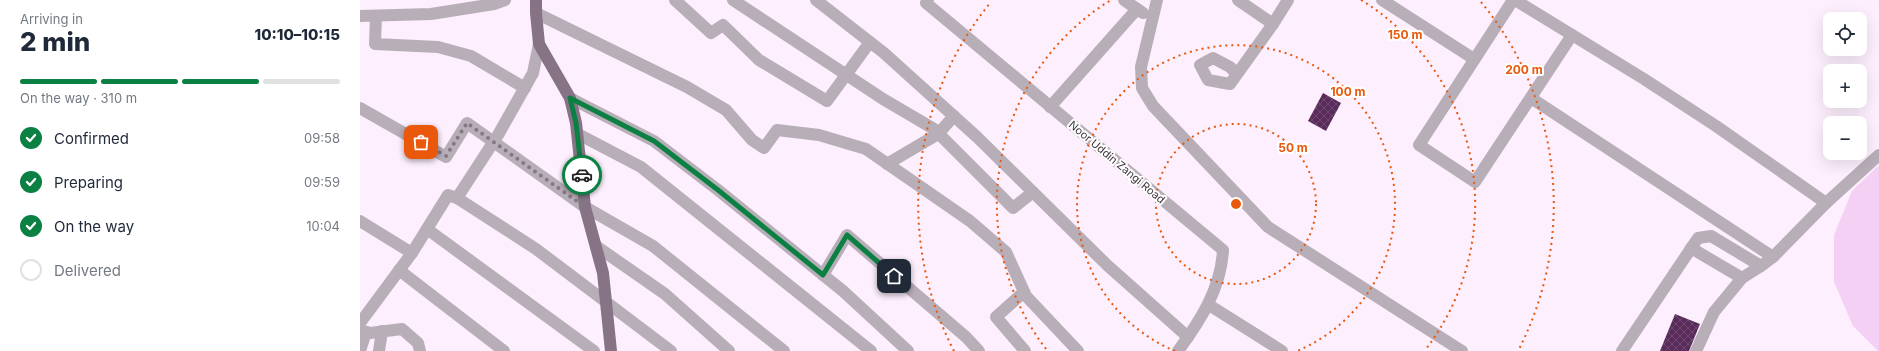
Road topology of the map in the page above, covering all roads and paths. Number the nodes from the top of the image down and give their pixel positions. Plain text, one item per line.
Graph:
1 (505, 0) edge
2 (536, 0) edge
3 (675, 0) edge
4 (733, 0) edge
5 (816, 0) edge
6 (1124, 0) edge
7 (1157, 0) edge
8 (1238, 0) edge
9 (1288, 0) edge
10 (1382, 0) edge
11 (1514, 0) edge
12 (926, 1) edge
13 (1137, 9) junction
14 (536, 13) junction
15 (360, 16) edge
16 (376, 16) junction
17 (1153, 19) junction
18 (1273, 24) junction
19 (1572, 35) junction
20 (870, 42) junction
21 (539, 44) junction
22 (1474, 59) junction
23 (847, 74) junction
24 (1237, 74) dead end
25 (525, 88) junction
26 (570, 98) junction
27 (1531, 98) junction
28 (1050, 107) junction
29 (360, 108) edge
30 (954, 116) junction
31 (578, 134) junction
32 (938, 134) junction
33 (493, 142) junction
34 (1879, 155) edge
35 (888, 164) junction
36 (1033, 192) junction
37 (457, 198) junction
38 (1826, 203) junction
39 (585, 207) junction
40 (362, 227) edge
41 (427, 229) junction
42 (596, 246) junction
43 (1691, 248) junction
44 (412, 253) junction
45 (1773, 257) junction
46 (1761, 266) junction
47 (399, 270) junction
48 (823, 275) junction
49 (1742, 278) junction
50 (1024, 292) junction
51 (606, 301) junction
52 (1209, 305) junction
53 (362, 328) edge
54 (382, 331) junction
55 (1188, 337) junction
56 (419, 347) edge
57 (360, 351) edge
58 (379, 351) edge
59 (429, 351) edge
60 (504, 351) edge
61 (594, 351) edge
62 (611, 351) edge
63 (671, 351) edge
64 (729, 351) edge
65 (784, 351) edge
66 (871, 351) edge
67 (908, 351) edge
68 (979, 351) edge
69 (1025, 351) edge
70 (1078, 351) edge
71 (1178, 351) edge
72 (1282, 351) edge
73 (1462, 351) edge
74 (1622, 351) edge
75 (1696, 351) edge

1 - 16 street
2 - 14 main road
3 - 23 street
4 - 23 street
5 - 20 street
6 - 13 street
7 - 17 street
8 - 18 street
9 - 18 street
10 - 22 street
11 - 19 street
11 - 22 street
12 - 28 street, Noor Uddin Zangi Road
13 - 17 street
13 - 28 street
14 - 21 main road
14 - 35 street
15 - 16 street
16 - 25 street
17 - 73 street
18 - 24 street
19 - 27 street
19 - 38 street
20 - 23 street
20 - 30 street
21 - 25 street
21 - 26 main road
22 - 27 street
23 - 32 street
25 - 33 street
26 - 31 main road
26 - 48 street
27 - 45 street
28 - 52 street, Noor Uddin Zangi Road
29 - 33 street
30 - 32 street
30 - 36 street
31 - 39 main road
31 - 66 street
32 - 35 street
32 - 36 street
33 - 37 street
33 - 39 street
34 - 38 street
35 - 50 street
36 - 55 street
37 - 41 street
37 - 51 street
38 - 45 street
39 - 42 main road
39 - 65 street
40 - 44 street
41 - 44 street
41 - 61 street
42 - 51 main road
42 - 64 street
43 - 46 street
43 - 49 street
43 - 74 street
44 - 47 street
45 - 46 street
46 - 49 street
47 - 53 street
47 - 60 street
48 - 67 street
48 - 68 street
49 - 75 street
50 - 69 street
50 - 70 street
51 - 62 main road
51 - 63 street
52 - 55 street, Noor Uddin Zangi Road
52 - 72 street
53 - 54 street
53 - 57 street
54 - 56 street
54 - 58 street
55 - 71 street, Noor Uddin Zangi Road
56 - 59 street

